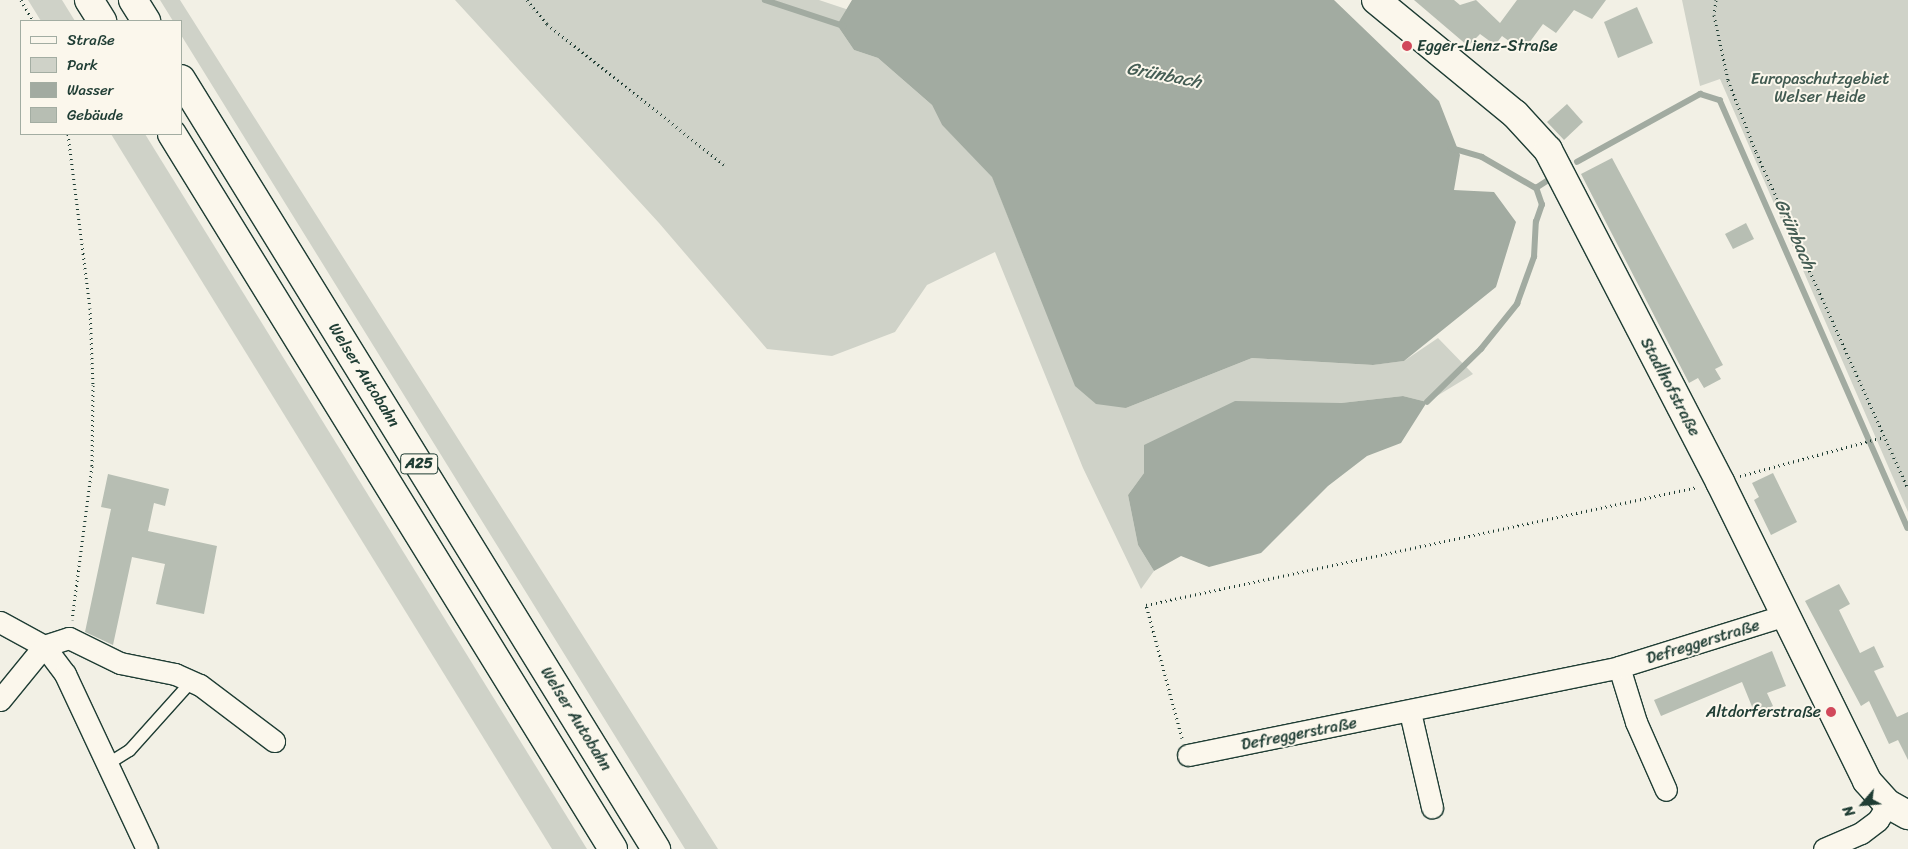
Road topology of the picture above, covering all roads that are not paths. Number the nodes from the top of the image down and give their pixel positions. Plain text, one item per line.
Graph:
1 (89, 0) edge
2 (132, 0) edge
3 (1376, 0) edge
4 (101, 20) edge
5 (145, 20) edge
6 (182, 81) edge
7 (173, 135) edge
8 (1786, 615) junction
9 (0, 622) edge
10 (44, 646) junction
11 (1618, 667) junction
12 (191, 681) junction
13 (0, 700) edge
14 (1410, 712) junction
15 (274, 741) dead end
16 (1188, 755) road end
17 (108, 763) junction
18 (1666, 790) dead end
19 (1432, 807) dead end
20 (1898, 810) edge
21 (147, 849) edge
22 (613, 849) edge
23 (656, 849) edge
24 (1824, 849) edge

1 - 4 main road
2 - 5 main road
3 - 8 main road, Stadlhofstraße
6 - 23 main road, Welser Autobahn / A25
7 - 22 main road, A25
8 - 11 street, Defreggerstraße
8 - 20 main road, Stadlhofstraße
9 - 10 street
10 - 12 street
10 - 13 street
10 - 17 street
11 - 14 street, Defreggerstraße
11 - 18 street
12 - 15 street
12 - 17 lane
14 - 16 street, Defreggerstraße
14 - 19 street
17 - 21 street
20 - 24 street

